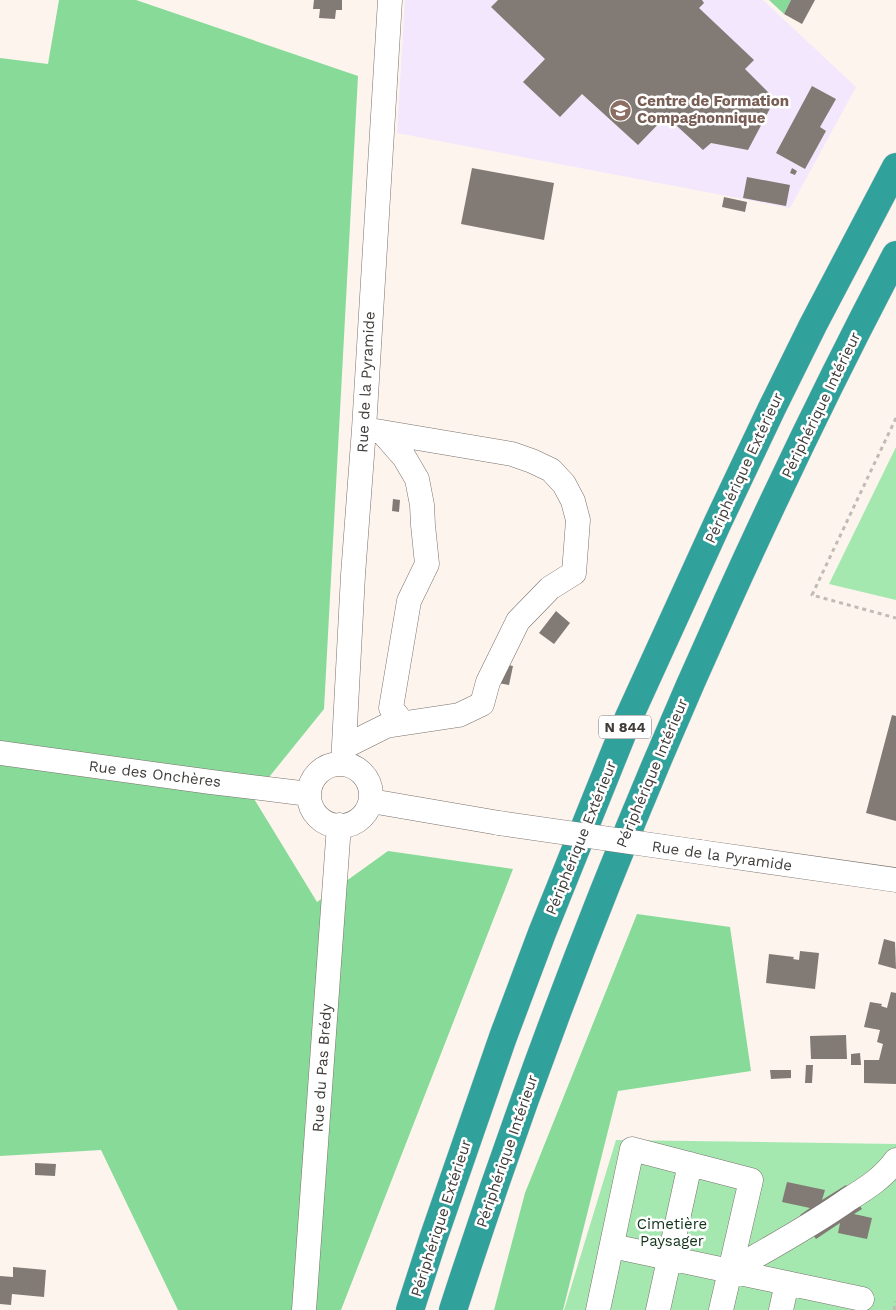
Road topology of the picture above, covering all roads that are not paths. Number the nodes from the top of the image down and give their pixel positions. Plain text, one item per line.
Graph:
1 (390, 0) edge
2 (896, 167) edge
3 (896, 256) edge
4 (373, 431) junction
5 (403, 723) junction
6 (0, 753) edge
7 (343, 756) junction
8 (309, 794) junction
9 (371, 801) junction
10 (339, 825) junction
11 (896, 880) edge
12 (896, 1160) edge
13 (690, 1164) junction
14 (612, 1246) junction
15 (670, 1258) junction
16 (730, 1271) junction
17 (787, 1283) junction
18 (848, 1301) edge
19 (304, 1310) edge
20 (410, 1310) edge
21 (454, 1310) edge
22 (598, 1310) edge
23 (658, 1310) edge
24 (721, 1310) edge
25 (781, 1310) edge

1 - 4 street, Rue de la Pyramide
2 - 20 highway, Périphérique Extérieur / N 844
3 - 21 highway, Périphérique Intérieur / N 844
4 - 5 street
4 - 5 street
4 - 7 street, Rue de la Pyramide
5 - 7 street
6 - 8 street, Rue des Onchères
7 - 8 street
7 - 9 street
8 - 10 street
9 - 10 street
9 - 11 street, Rue de la Pyramide, bridge
10 - 19 street, Rue du Pas Brédy
12 - 16 street
13 - 14 street
13 - 15 street
13 - 16 street
14 - 15 street
14 - 22 street
15 - 16 street
15 - 23 street
16 - 17 street
16 - 24 street
17 - 18 street
17 - 25 street

